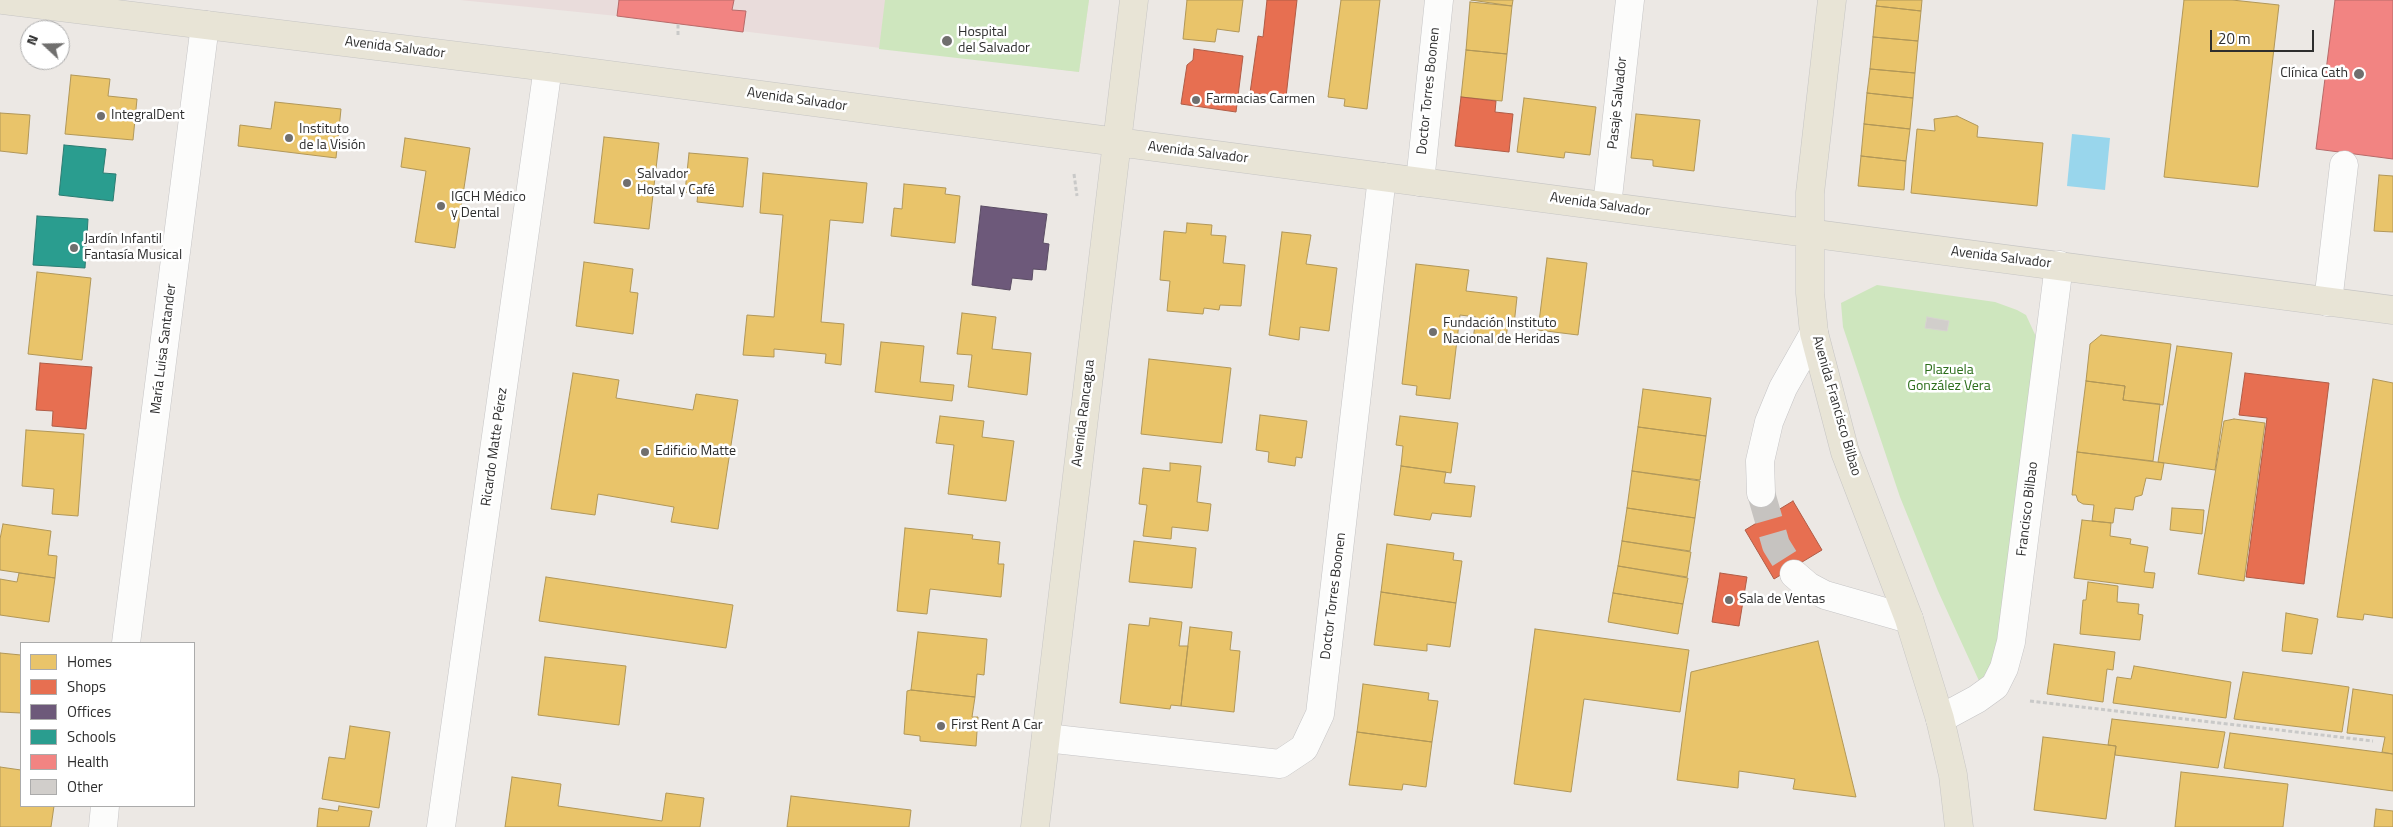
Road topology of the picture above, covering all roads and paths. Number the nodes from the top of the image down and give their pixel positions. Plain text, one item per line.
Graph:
1 (3, 0) edge
2 (1134, 0) edge
3 (1439, 0) edge
4 (1630, 0) edge
5 (1832, 0) edge
6 (678, 24) dead end
7 (205, 25) junction
8 (678, 35) dead end
9 (548, 67) junction
10 (1116, 142) junction
11 (2344, 165) dead end
12 (1074, 174) dead end
13 (1382, 177) junction
14 (1420, 182) junction
15 (1077, 199) dead end
16 (1607, 206) junction
17 (1809, 232) junction
18 (2060, 265) junction
19 (2328, 302) junction
20 (2393, 310) edge
21 (1814, 332) junction
22 (1761, 493) tunnel mouth
23 (1794, 574) tunnel mouth
24 (1909, 619) junction
25 (126, 642) edge
26 (2030, 701) dead end
27 (1940, 718) junction
28 (1046, 738) junction
29 (2373, 741) dead end
30 (105, 807) edge
31 (103, 827) edge
32 (441, 827) edge
33 (1035, 827) edge
34 (1959, 827) edge

1 - 7 main road, Avenida Salvador
2 - 10 main road, Avenida Rancagua
3 - 14 street, Doctor Torres Boonen
4 - 16 street, Pasaje Salvador
5 - 17 main road, Avenida Francisco Bilbao
6 - 8 path
7 - 9 main road, Avenida Salvador
7 - 25 street, María Luisa Santander
9 - 10 main road, Avenida Salvador
9 - 32 street, Ricardo Matte Pérez
10 - 13 main road, Avenida Salvador
10 - 28 main road, Avenida Rancagua
11 - 19 street
12 - 15 path
13 - 14 main road, Avenida Salvador
13 - 28 street, Doctor Torres Boonen
14 - 16 main road, Avenida Salvador
16 - 17 main road, Avenida Salvador
17 - 18 main road, Avenida Salvador
17 - 21 main road, Avenida Francisco Bilbao
18 - 19 main road, Avenida Salvador
18 - 27 street, Francisco Bilbao
19 - 20 main road, Avenida Salvador
21 - 22 street
21 - 24 main road, Avenida Francisco Bilbao
23 - 24 street
24 - 27 main road, Avenida Francisco Bilbao
26 - 29 path
27 - 34 main road, Avenida Francisco Bilbao
28 - 33 main road, Avenida Rancagua
30 - 31 street

